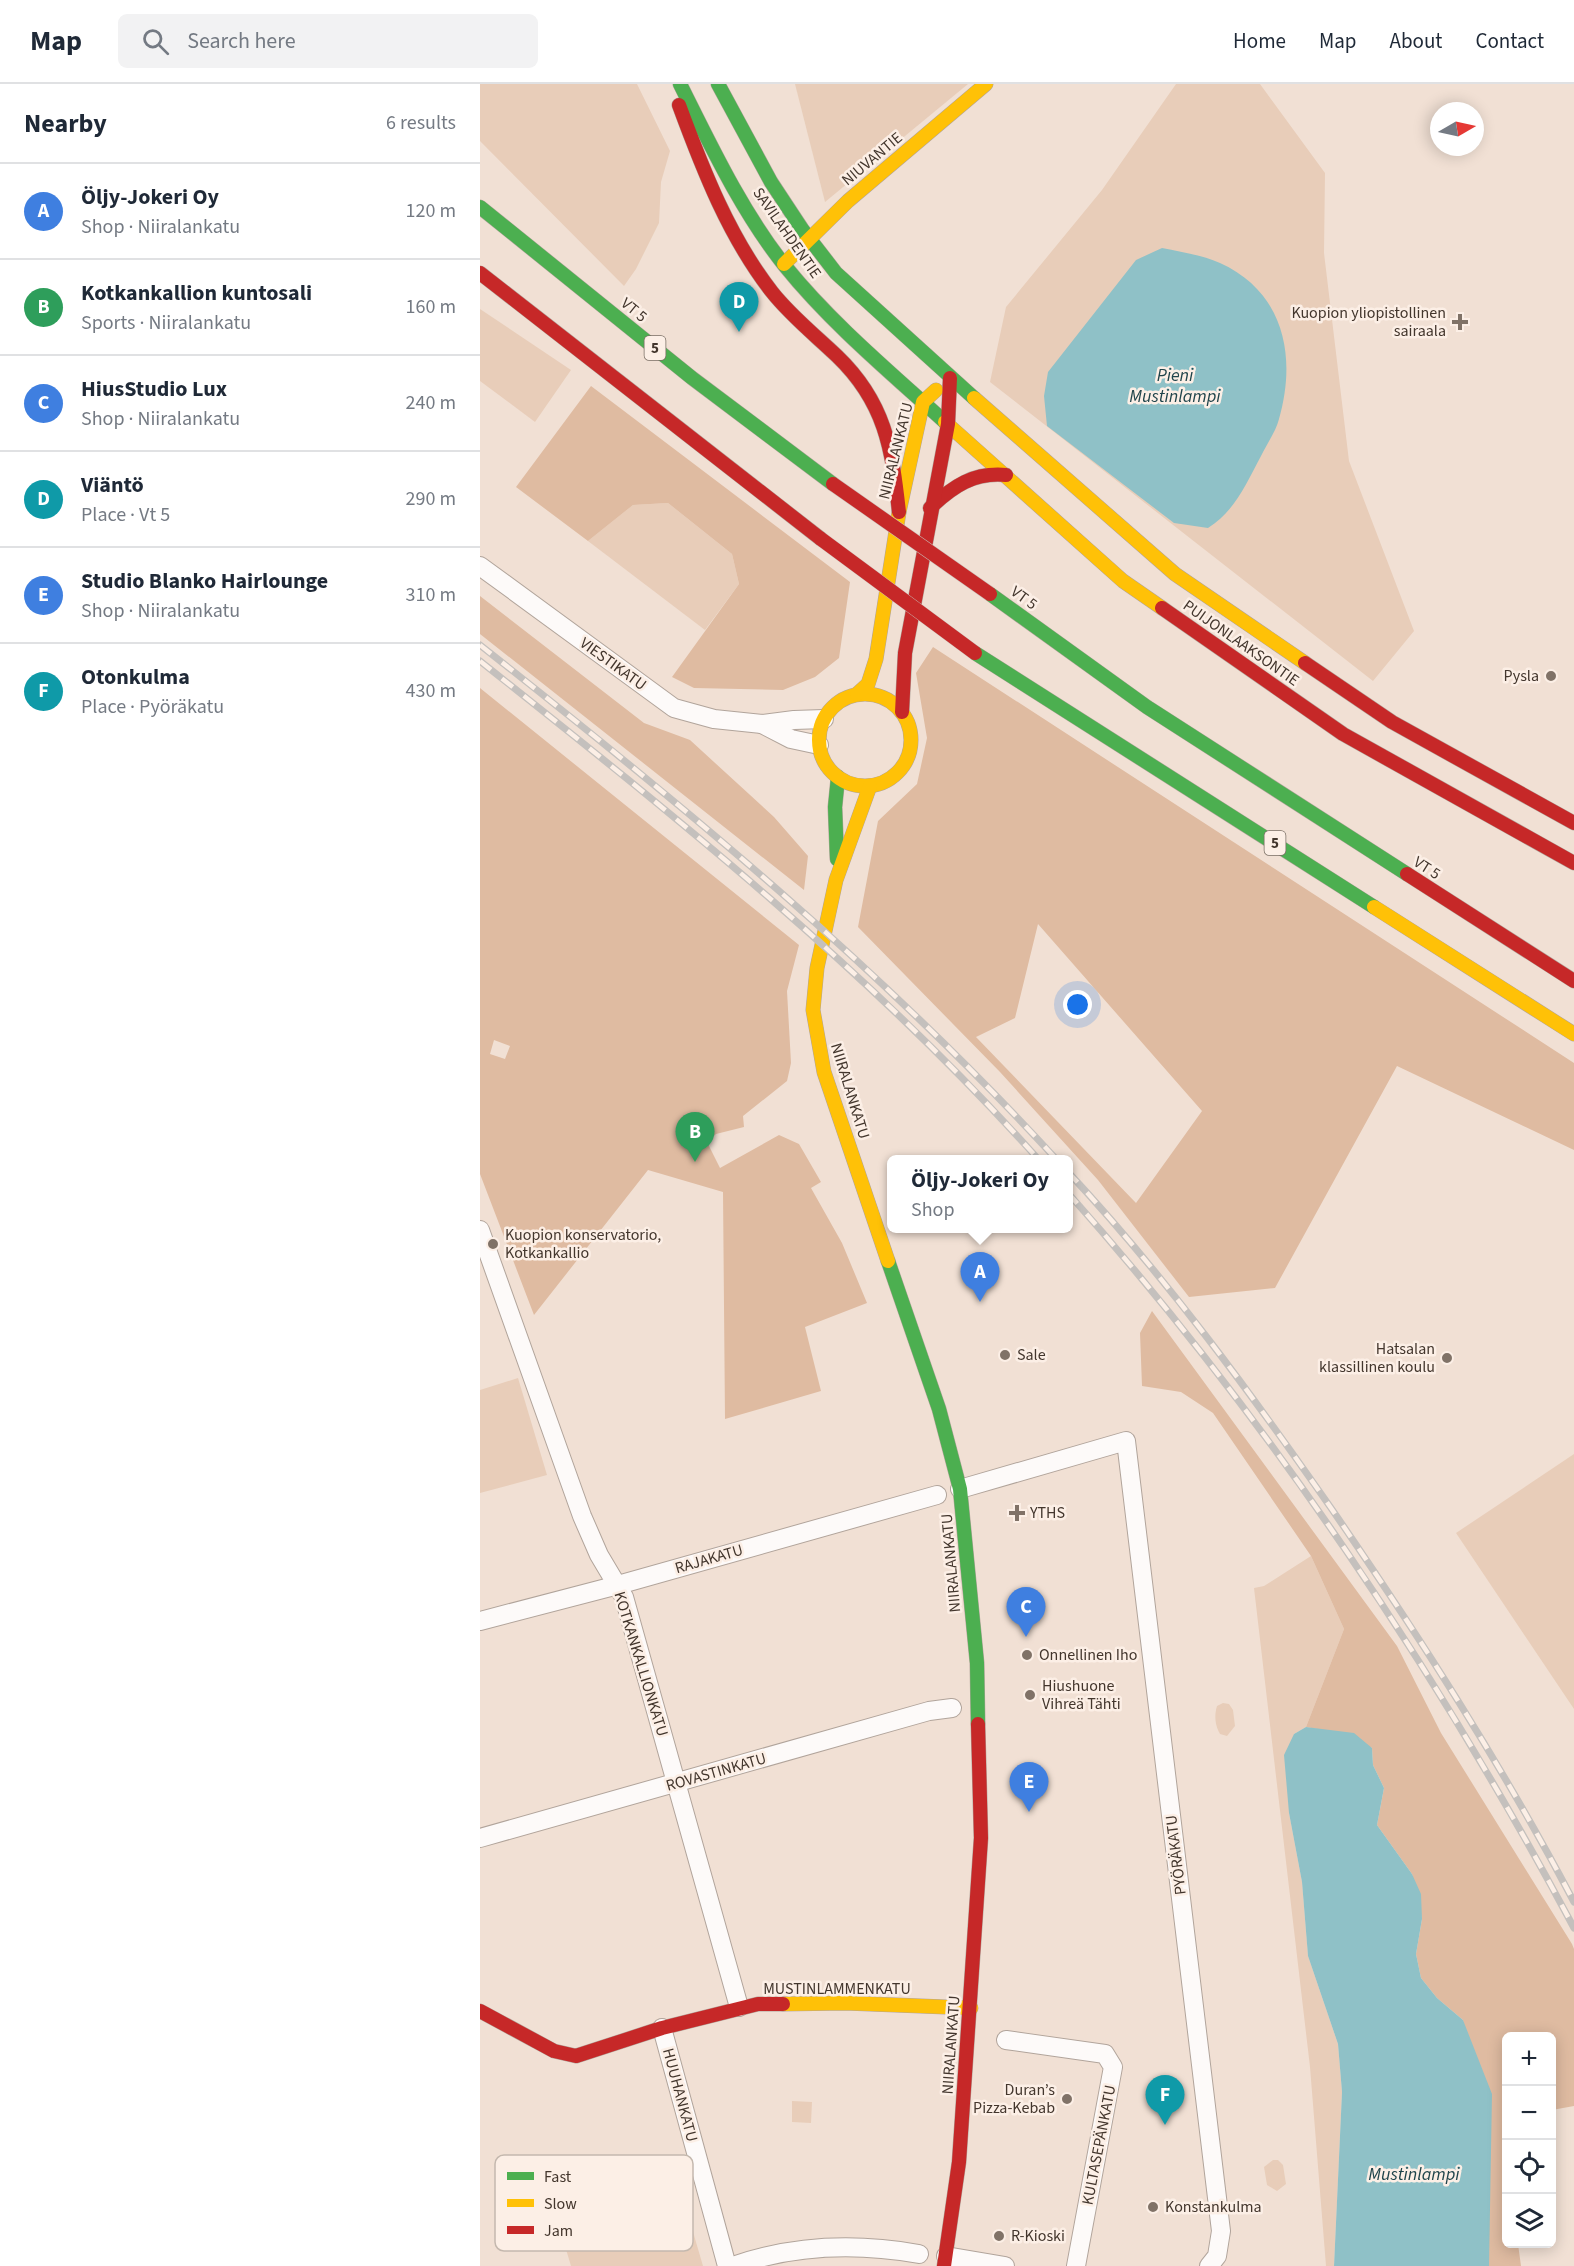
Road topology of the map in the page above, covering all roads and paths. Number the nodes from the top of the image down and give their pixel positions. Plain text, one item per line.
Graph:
1 (672, 84) edge
2 (680, 84) edge
3 (718, 84) edge
4 (986, 84) edge
5 (480, 207) edge
6 (808, 240) junction
7 (784, 264) junction
8 (480, 273) edge
9 (950, 378) junction
10 (923, 402) junction
11 (948, 424) junction
12 (1006, 476) junction
13 (930, 508) junction
14 (899, 512) junction
15 (480, 566) edge
16 (857, 694) junction
17 (902, 712) junction
18 (824, 719) junction
19 (762, 724) junction
20 (819, 745) junction
21 (838, 777) junction
22 (870, 786) junction
23 (1574, 823) edge
24 (1574, 863) edge
25 (836, 880) junction
26 (1574, 981) edge
27 (1574, 1034) edge
28 (480, 1230) edge
29 (960, 1489) junction
30 (937, 1495) dead end
31 (618, 1585) junction
32 (480, 1621) edge
33 (952, 1707) dead end
34 (676, 1784) junction
35 (480, 1838) edge
36 (739, 2007) junction
37 (970, 2008) junction
38 (480, 2011) edge
39 (662, 2028) junction
40 (1006, 2040) dead end
41 (919, 2254) dead end
42 (945, 2261) edge
43 (727, 2266) edge
44 (733, 2266) edge
45 (1005, 2266) edge
46 (1076, 2266) edge
47 (1209, 2266) edge

1 - 14 main road
2 - 7 main road, SAVILAHDENTIE
3 - 6 main road, SAVILAHDENTIE
4 - 6 main road, NIUVANTIE
5 - 26 main road, VT 5 / 5, bridge
6 - 7 main road, NIUVANTIE
6 - 9 main road, SAVILAHDENTIE
7 - 10 main road, SAVILAHDENTIE
8 - 27 main road, 5, bridge
9 - 10 main road, NIIRALANKATU
9 - 11 main road
9 - 23 main road, PUIJONLAAKSONTIE
10 - 11 main road, PUIJONLAAKSONTIE
10 - 14 main road, NIIRALANKATU
11 - 12 main road, PUIJONLAAKSONTIE
11 - 13 main road
12 - 13 main road
12 - 24 main road, PUIJONLAAKSONTIE
13 - 17 main road
14 - 16 main road, NIIRALANKATU
15 - 19 street, VIESTIKATU
16 - 17 main road
16 - 18 main road
17 - 22 main road
18 - 19 street, VIESTIKATU
18 - 20 main road
19 - 20 street, VIESTIKATU
20 - 21 main road
21 - 22 main road
21 - 25 main road, NIIRALANKATU
22 - 25 main road, NIIRALANKATU
25 - 29 main road, NIIRALANKATU
28 - 31 street, KOTKANKALLIONKATU
29 - 37 main road, NIIRALANKATU
29 - 47 street, PYÖRÄKATU
30 - 31 street, RAJAKATU
31 - 32 street, RAJAKATU
31 - 34 street, KOTKANKALLIONKATU
33 - 34 street, ROVASTINKATU
34 - 35 street, ROVASTINKATU
34 - 36 street, KOTKANKALLIONKATU
36 - 37 main road, MUSTINLAMMENKATU
36 - 39 main road, MUSTINLAMMENKATU
37 - 42 main road, NIIRALANKATU
38 - 39 main road, MUSTINLAMMENKATU
39 - 43 street, HUUHANKATU
40 - 46 street, KULTASEPÄNKATU
41 - 44 street
42 - 45 street

